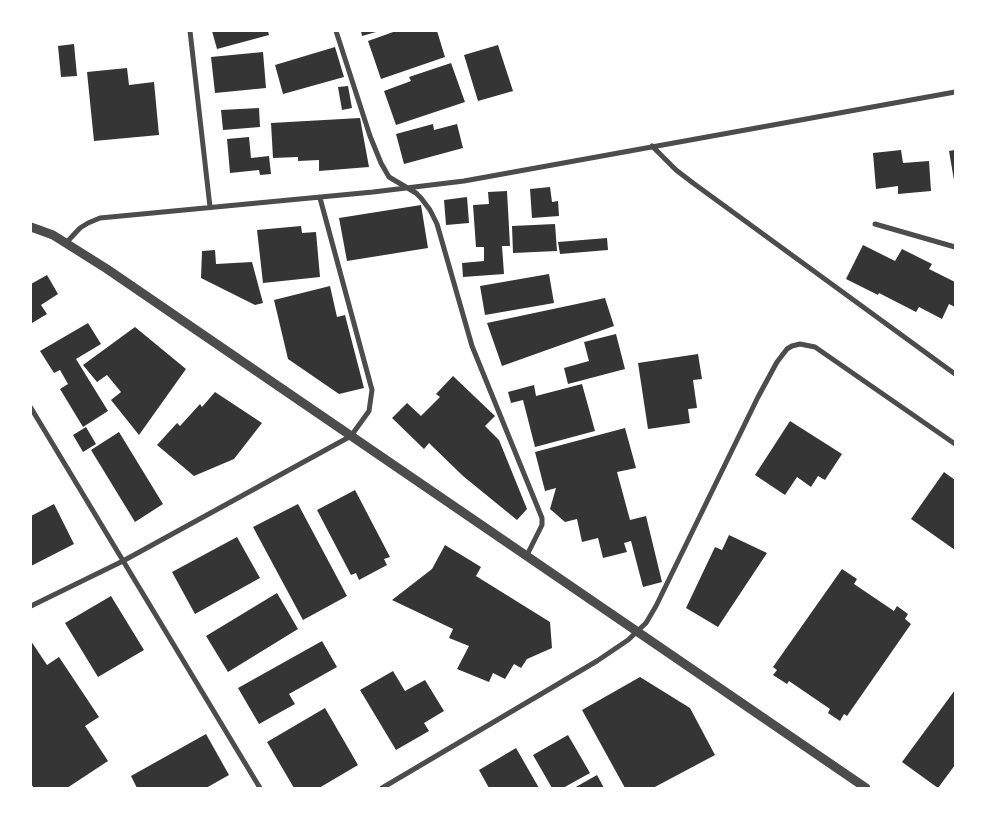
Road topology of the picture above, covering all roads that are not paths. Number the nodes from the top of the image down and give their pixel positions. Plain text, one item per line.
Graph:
1 (190, 31) edge
2 (336, 31) edge
3 (955, 92) edge
4 (652, 146) junction
5 (408, 188) junction
6 (320, 198) junction
7 (210, 207) junction
8 (875, 224) dead end
9 (31, 227) edge
10 (66, 243) junction
11 (955, 247) edge
12 (955, 374) edge
13 (31, 408) edge
14 (351, 436) junction
15 (955, 444) edge
16 (527, 555) junction
17 (123, 560) junction
18 (31, 606) edge
19 (638, 631) junction
20 (260, 788) edge
21 (382, 788) edge
22 (866, 788) edge

1 - 7 street
2 - 5 street
3 - 4 street
4 - 5 street
4 - 12 street
5 - 6 street
5 - 16 street
6 - 7 street
6 - 14 street
7 - 10 street
8 - 11 street
9 - 10 street
10 - 14 street
13 - 17 street
14 - 16 street
14 - 17 street
15 - 19 street
16 - 19 street
17 - 18 street
17 - 20 street
19 - 21 street
19 - 22 street

